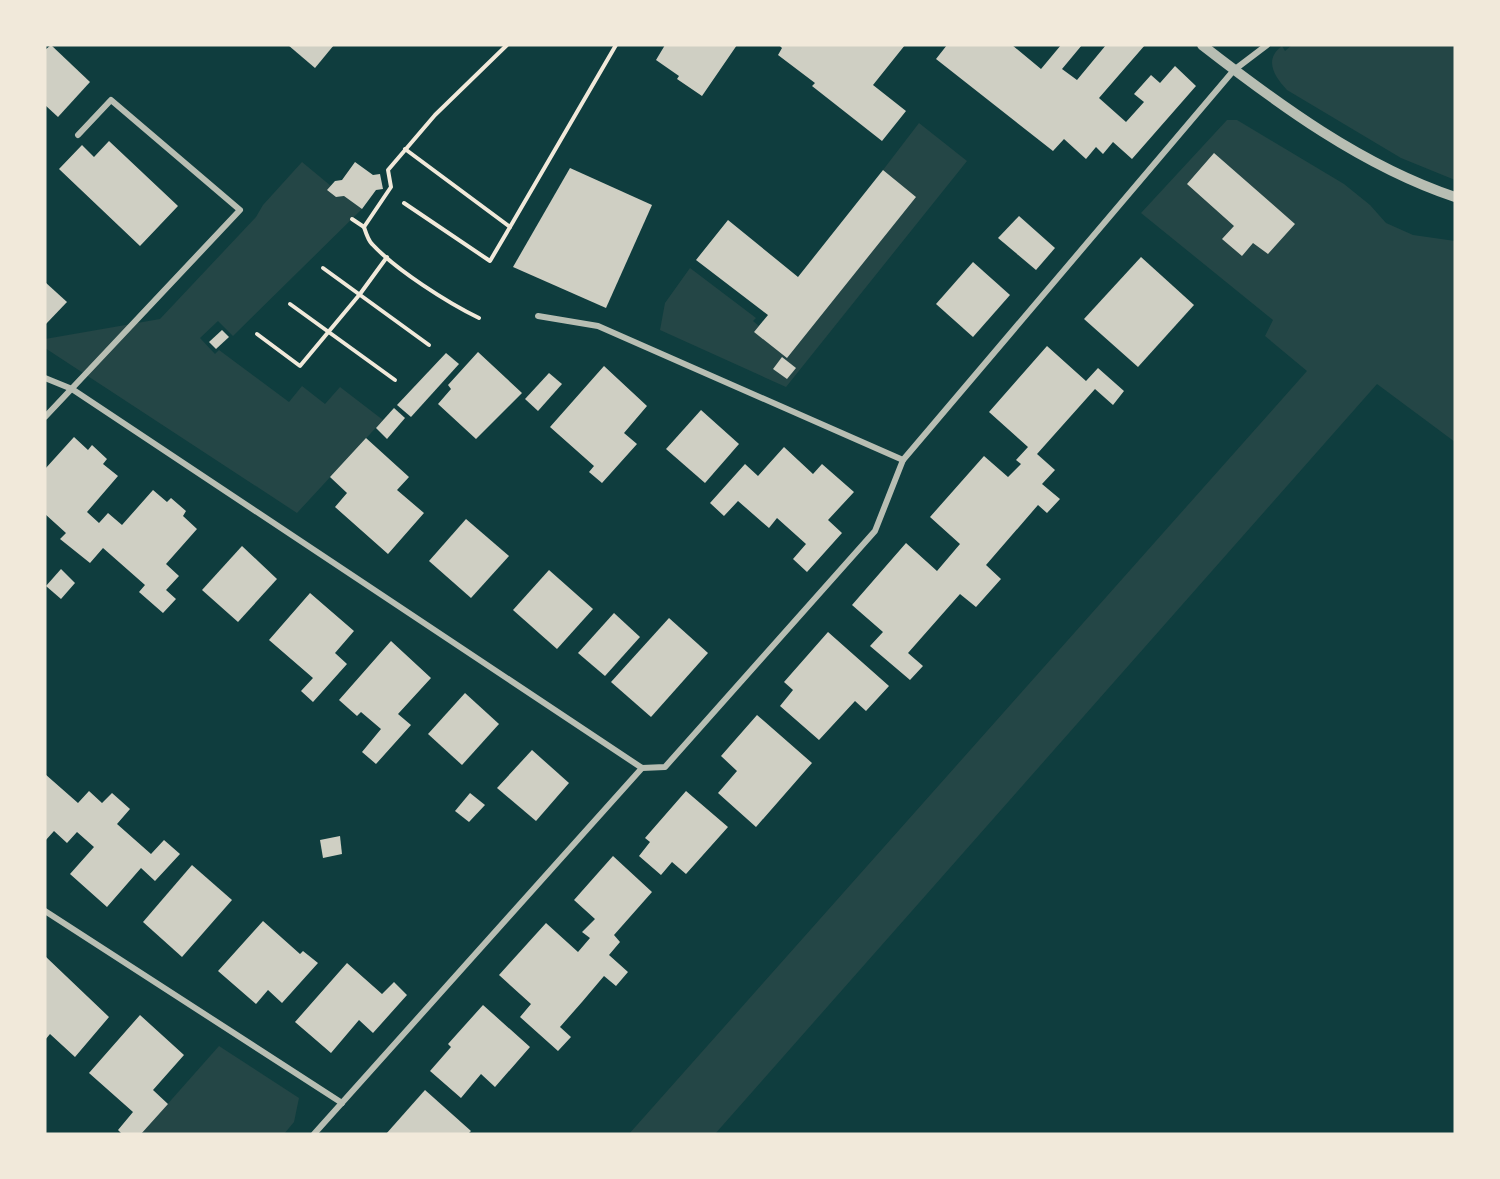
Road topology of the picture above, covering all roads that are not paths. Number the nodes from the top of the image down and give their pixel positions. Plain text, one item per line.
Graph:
1 (1202, 45) edge
2 (1267, 45) edge
3 (1234, 70) junction
4 (78, 135) dead end
5 (1455, 197) edge
6 (538, 316) dead end
7 (45, 378) edge
8 (72, 389) junction
9 (45, 417) edge
10 (903, 460) junction
11 (642, 768) junction
12 (45, 910) edge
13 (342, 1102) junction
14 (314, 1134) edge

1 - 3 street
2 - 3 street
3 - 5 street
3 - 10 street
4 - 8 street
6 - 10 street
7 - 8 street
8 - 9 street
8 - 11 street
10 - 11 street
11 - 13 street
12 - 13 street
13 - 14 street

